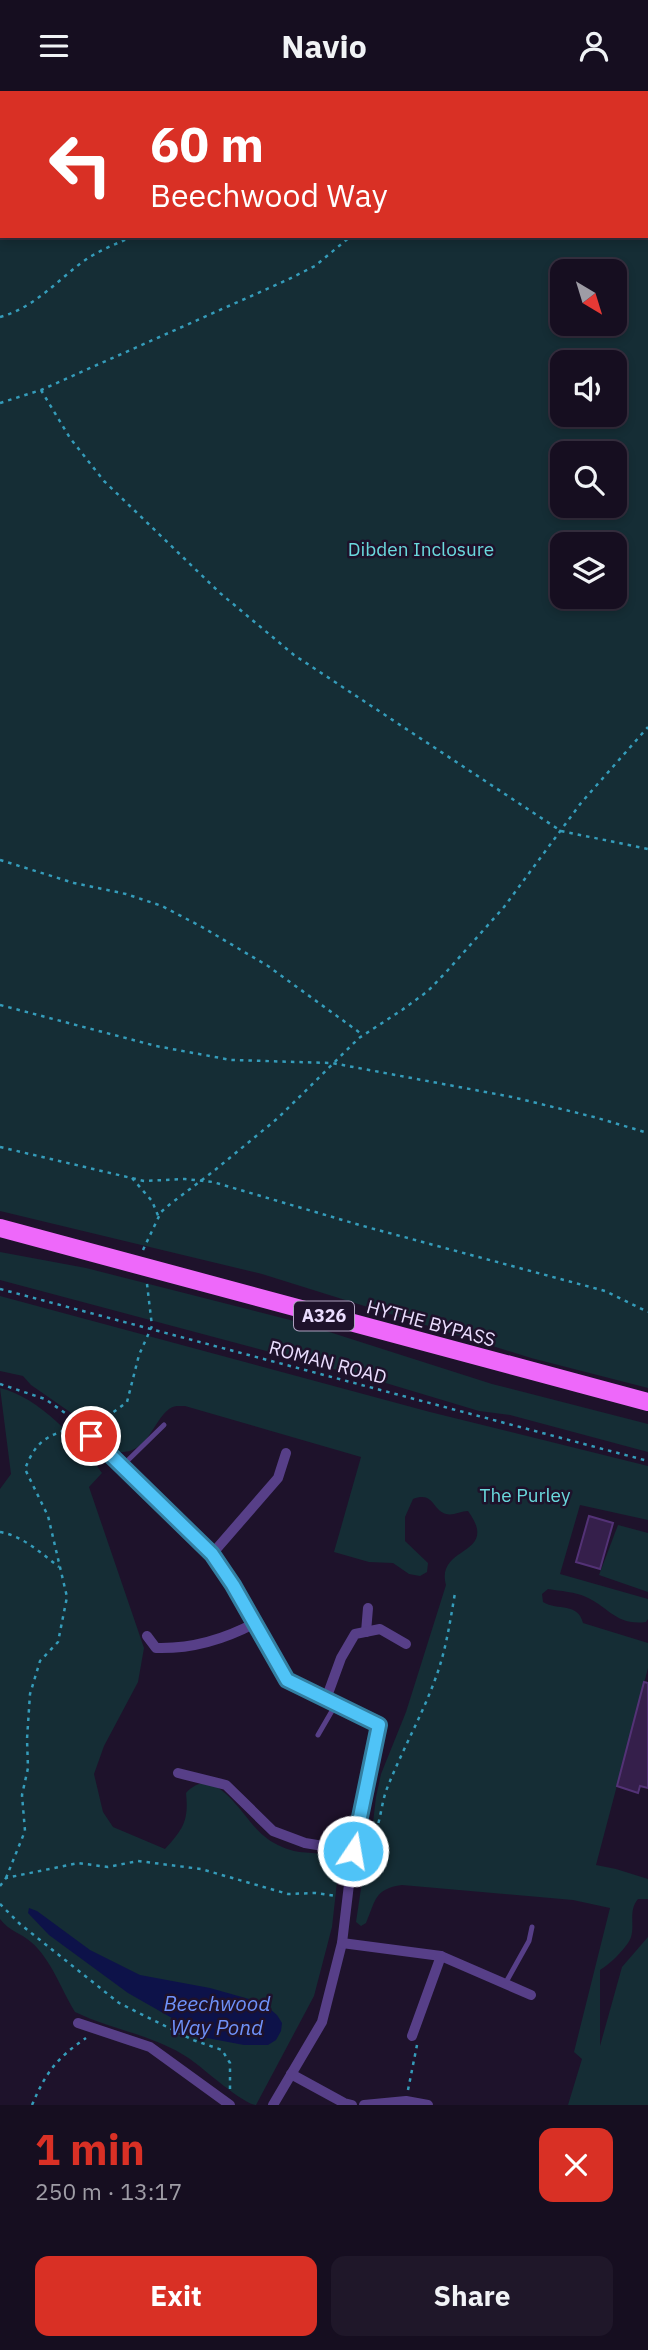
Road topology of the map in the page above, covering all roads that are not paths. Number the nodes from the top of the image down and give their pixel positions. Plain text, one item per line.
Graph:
1 (0, 1228) edge
2 (648, 1402) edge
3 (164, 1425) dead end
4 (91, 1436) dead end
5 (286, 1453) dead end
6 (122, 1466) junction
7 (212, 1554) junction
8 (368, 1608) dead end
9 (255, 1623) junction
10 (366, 1632) junction
11 (146, 1636) dead end
12 (406, 1644) dead end
13 (331, 1702) junction
14 (318, 1735) dead end
15 (178, 1773) dead end
16 (353, 1851) junction
17 (532, 1927) dead end
18 (342, 1943) junction
19 (441, 1956) junction
20 (505, 1984) junction
21 (531, 1995) dead end
22 (78, 2023) dead end
23 (412, 2036) road end
24 (291, 2074) junction
25 (226, 2104) edge
26 (273, 2105) edge
27 (352, 2105) edge
28 (365, 2105) edge
29 (428, 2105) edge

1 - 2 main road, HYTHE BYPASS / A326
3 - 6 lane
4 - 6 street
5 - 7 street
6 - 7 street
7 - 9 street
8 - 10 street
9 - 11 street
9 - 13 street
10 - 12 street
10 - 13 street
13 - 14 lane
13 - 16 street
15 - 16 street
16 - 18 street
17 - 20 lane
18 - 19 street
18 - 24 street
19 - 20 street
19 - 23 street
20 - 21 street
22 - 25 street
24 - 26 street
24 - 27 street
28 - 29 street

